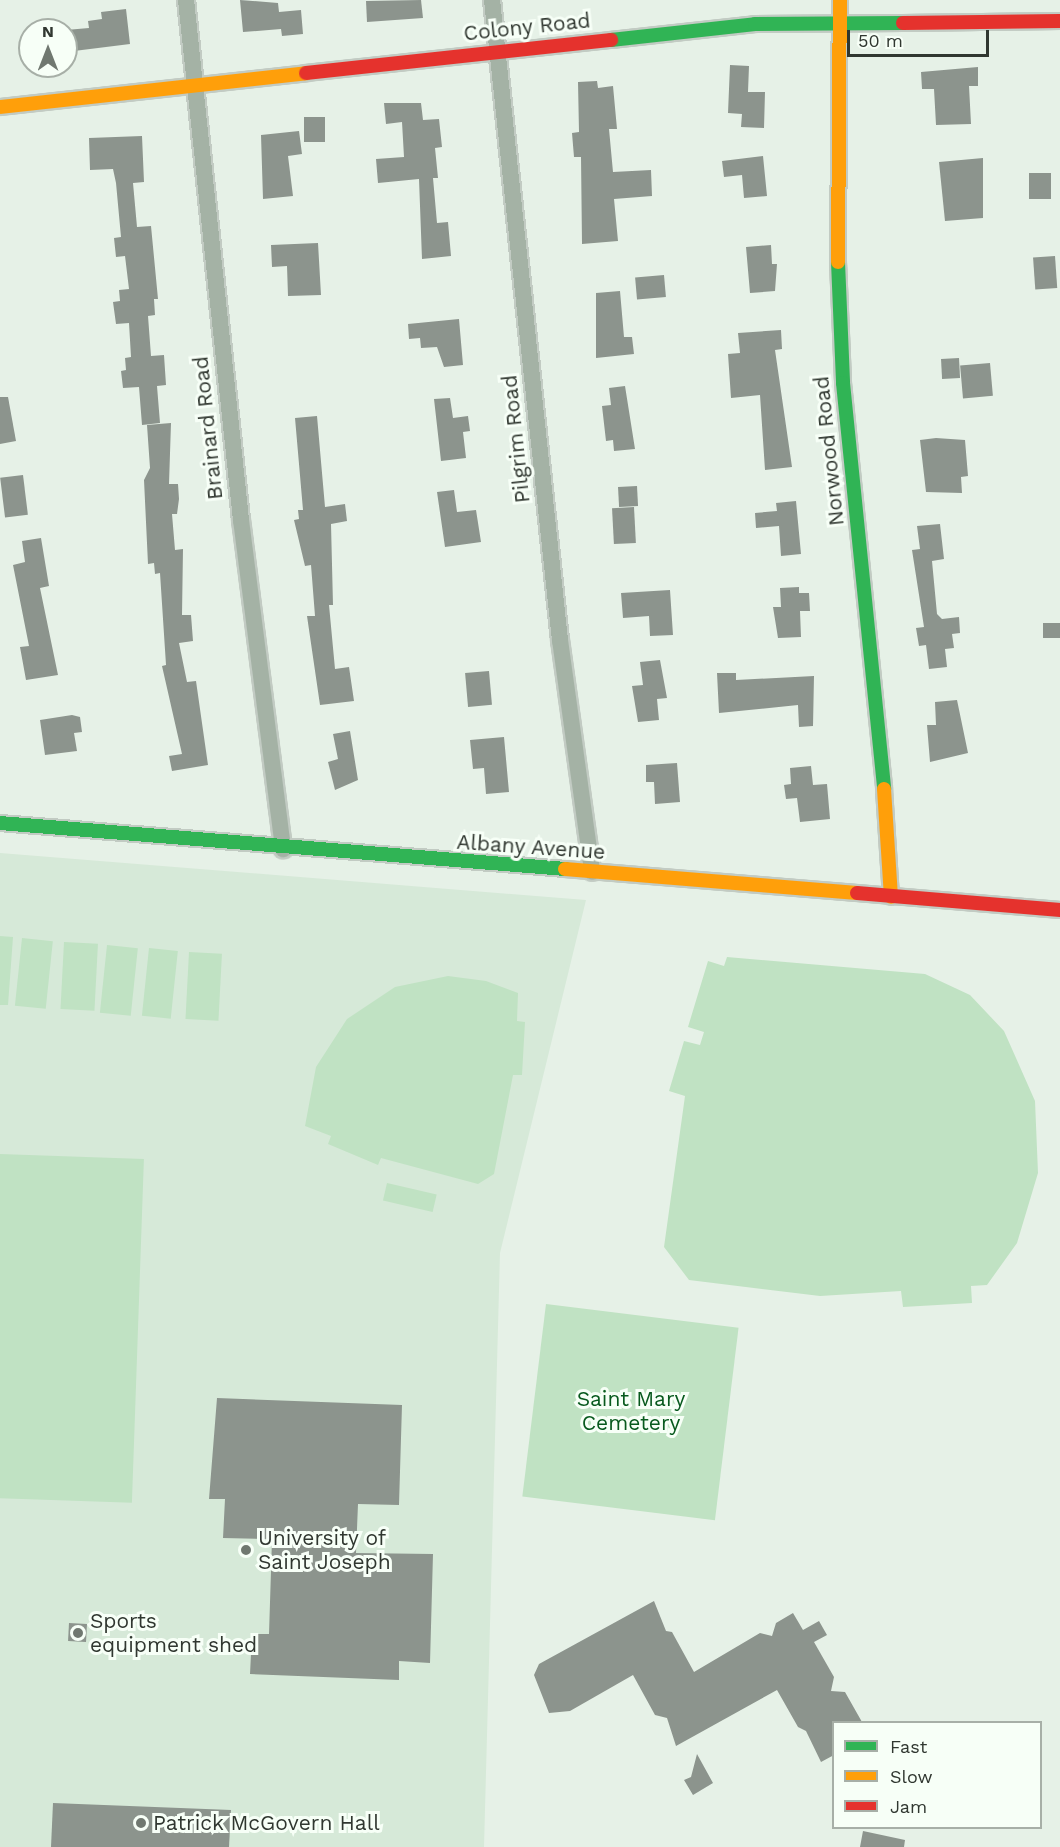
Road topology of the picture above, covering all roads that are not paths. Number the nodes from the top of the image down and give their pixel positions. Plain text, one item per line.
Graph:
1 (186, 0) edge
2 (492, 0) edge
3 (840, 0) edge
4 (1060, 21) edge
5 (840, 24) junction
6 (496, 50) junction
7 (195, 89) junction
8 (0, 107) edge
9 (0, 823) edge
10 (283, 849) junction
11 (592, 872) junction
12 (891, 897) junction
13 (1060, 910) edge

1 - 7 street, Brainard Road
2 - 6 street, Pilgrim Road
3 - 5 main road, Norwood Road
4 - 5 main road, Colony Road
5 - 6 main road, Colony Road
5 - 12 main road, Norwood Road
6 - 7 main road, Colony Road
6 - 11 street, Pilgrim Road
7 - 8 main road, Colony Road
7 - 10 street, Brainard Road
9 - 10 main road, Albany Avenue
10 - 11 main road, Albany Avenue
11 - 12 main road, Albany Avenue
12 - 13 main road, Albany Avenue

